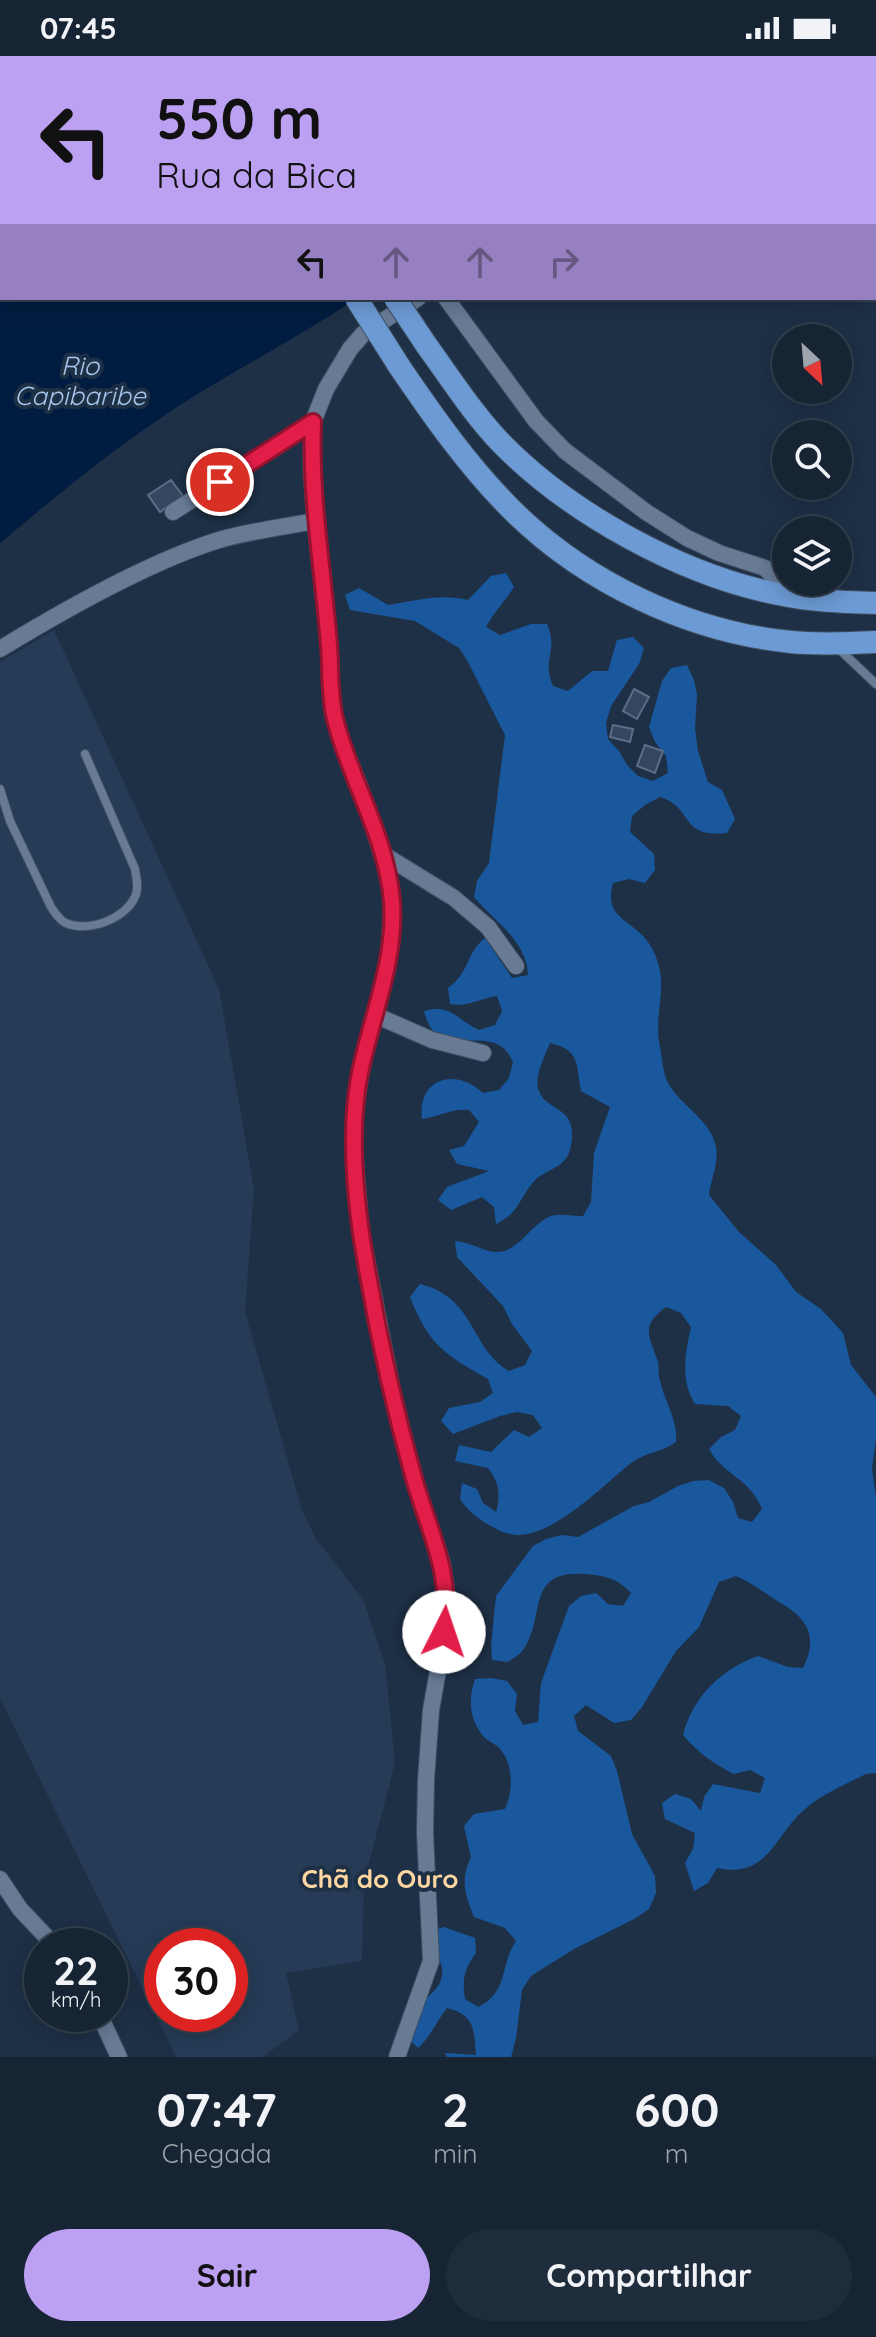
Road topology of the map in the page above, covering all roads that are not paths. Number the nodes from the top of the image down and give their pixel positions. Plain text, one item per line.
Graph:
1 (357, 300) edge
2 (396, 300) edge
3 (415, 300) edge
4 (447, 300) edge
5 (313, 422) junction
6 (173, 512) dead end
7 (315, 521) junction
8 (772, 575) edge
9 (772, 593) edge
10 (786, 596) edge
11 (876, 603) edge
12 (876, 642) edge
13 (833, 644) junction
14 (0, 649) edge
15 (876, 684) edge
16 (85, 754) dead end
17 (0, 789) edge
18 (381, 853) junction
19 (516, 966) dead end
20 (375, 1015) junction
21 (483, 1053) dead end
22 (0, 1879) edge
23 (38, 1928) edge
24 (107, 2032) edge
25 (119, 2057) edge
26 (397, 2057) edge

1 - 13 highway, bridge
2 - 9 highway, bridge
3 - 5 street
4 - 8 street
5 - 6 street
5 - 7 street
7 - 14 street
7 - 18 street
10 - 11 highway
12 - 13 highway
13 - 15 lane
16 - 17 lane
18 - 19 street
18 - 20 street
20 - 21 street
20 - 26 street
22 - 23 street
24 - 25 street

